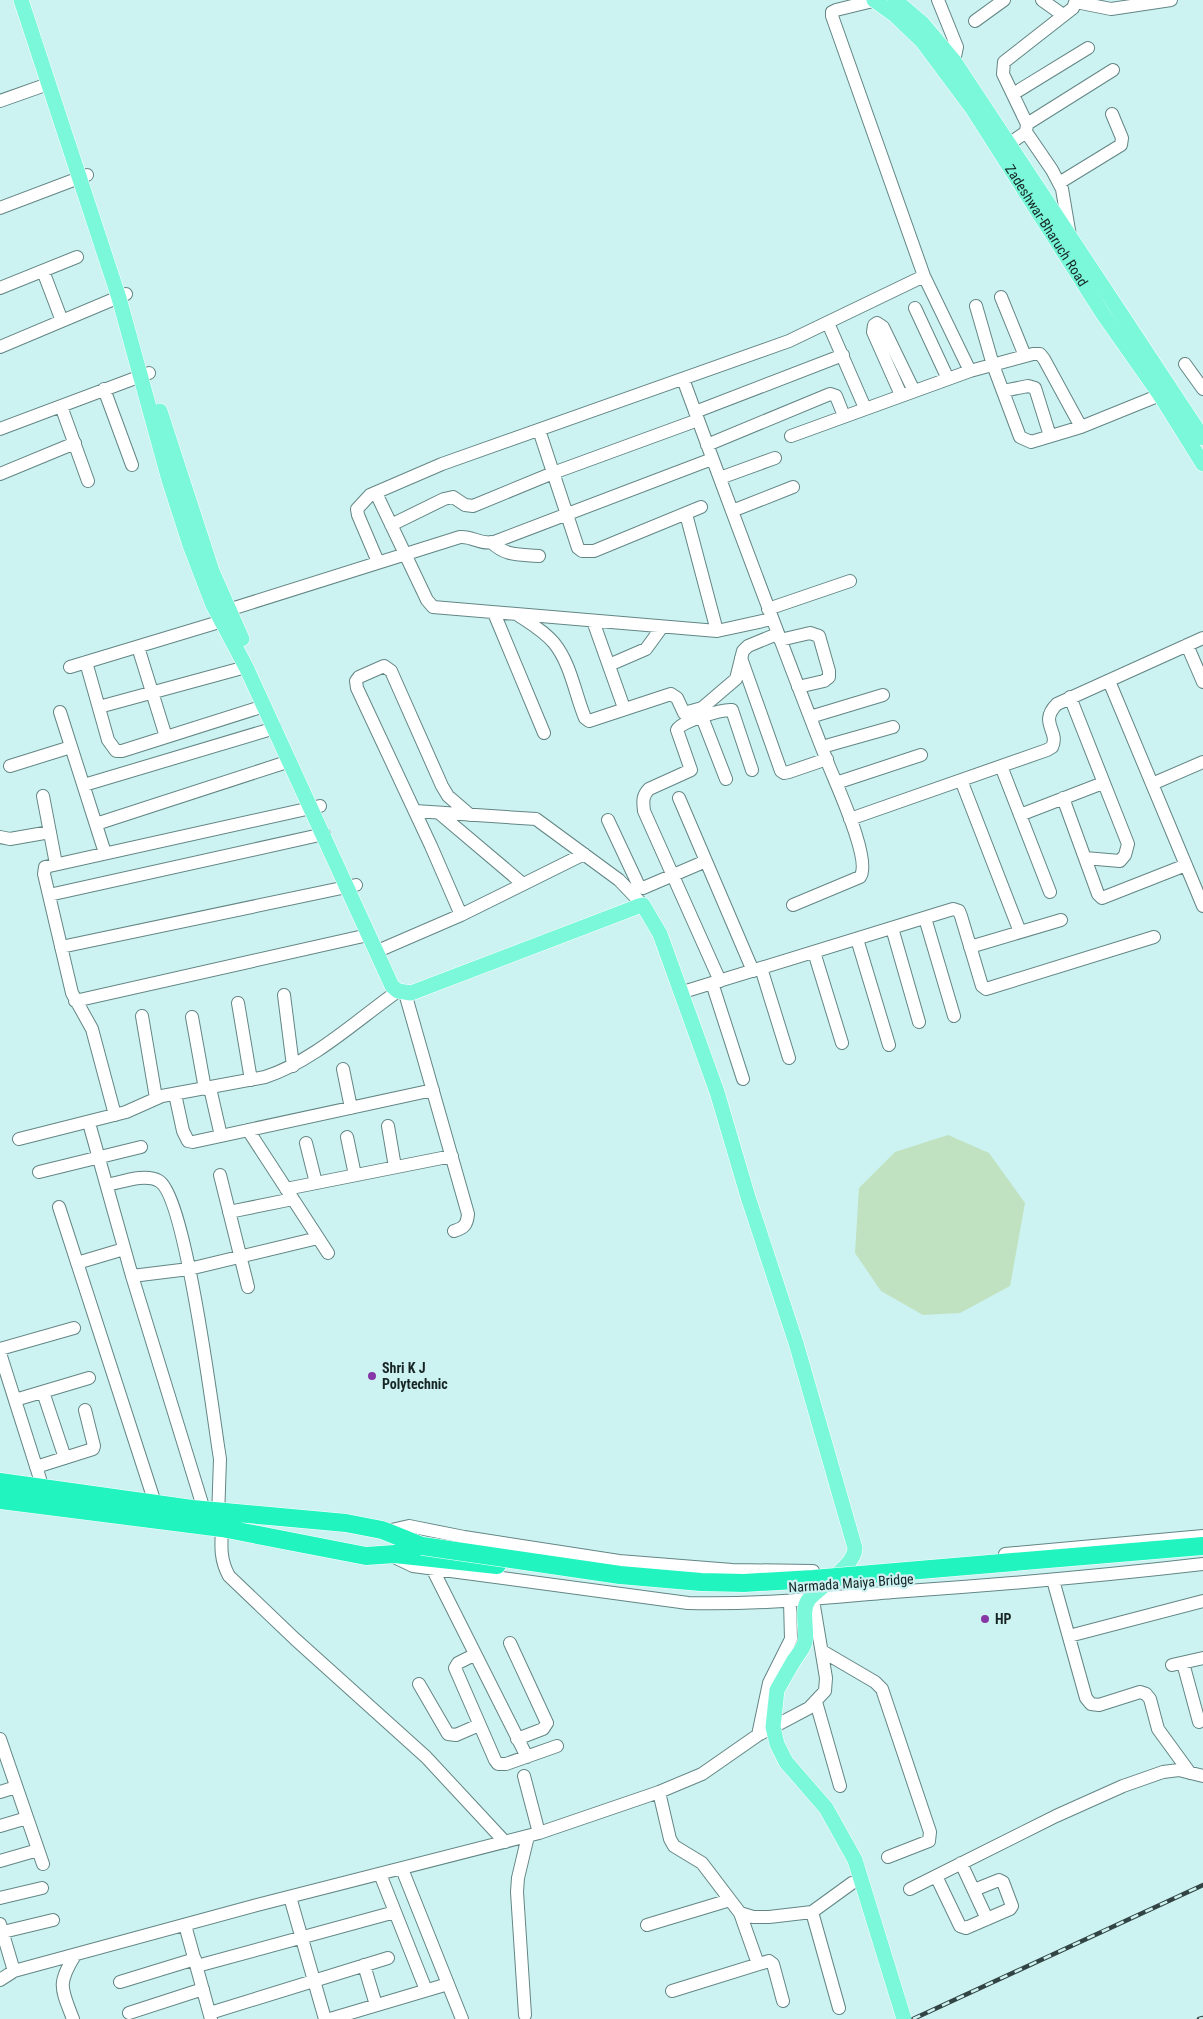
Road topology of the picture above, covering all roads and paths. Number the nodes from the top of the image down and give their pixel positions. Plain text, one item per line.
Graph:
1 (22, 0) edge
2 (32, 0) edge
3 (875, 0) edge
4 (895, 0) edge
5 (938, 0) edge
6 (1004, 0) edge
7 (1042, 0) edge
8 (1171, 0) edge
9 (1076, 1) edge
10 (1109, 5) edge
11 (1063, 16) junction
12 (975, 21) dead end
13 (1088, 48) dead end
14 (954, 61) junction
15 (1113, 70) dead end
16 (48, 84) junction
17 (1013, 94) junction
18 (0, 101) edge
19 (1112, 114) dead end
20 (1026, 128) junction
21 (68, 131) junction
22 (1009, 144) junction
23 (83, 176) junction
24 (1059, 183) junction
25 (0, 208) edge
26 (1070, 236) junction
27 (77, 257) dead end
28 (43, 271) junction
29 (924, 276) junction
30 (0, 288) edge
31 (123, 296) junction
32 (1001, 297) dead end
33 (976, 306) dead end
34 (915, 308) dead end
35 (62, 321) junction
36 (828, 323) junction
37 (0, 347) edge
38 (842, 355) junction
39 (1025, 356) junction
40 (1185, 364) dead end
41 (993, 365) junction
42 (970, 371) junction
43 (145, 374) junction
44 (683, 379) junction
45 (948, 379) junction
46 (104, 389) junction
47 (1203, 389) edge
48 (914, 391) junction
49 (1003, 392) junction
50 (901, 395) junction
51 (1160, 395) junction
52 (62, 406) junction
53 (865, 408) junction
54 (697, 416) junction
55 (844, 416) junction
56 (1081, 427) junction
57 (0, 429) edge
58 (539, 430) junction
59 (791, 436) dead end
60 (1050, 436) junction
61 (1203, 438) edge
62 (75, 443) junction
63 (708, 445) junction
64 (712, 458) junction
65 (775, 458) dead end
66 (1203, 464) edge
67 (132, 465) dead end
68 (553, 473) junction
69 (0, 474) edge
70 (720, 478) junction
71 (88, 481) dead end
72 (793, 487) dead end
73 (376, 493) junction
74 (702, 507) dead end
75 (732, 511) junction
76 (566, 513) junction
77 (686, 514) junction
78 (392, 525) junction
79 (491, 542) junction
80 (405, 554) junction
81 (539, 556) dead end
82 (378, 562) junction
83 (850, 581) dead end
84 (494, 613) junction
85 (517, 614) junction
86 (770, 614) junction
87 (227, 617) junction
88 (593, 621) junction
89 (662, 627) junction
90 (717, 631) junction
91 (779, 637) junction
92 (1203, 638) edge
93 (1187, 645) junction
94 (138, 647) junction
95 (741, 658) junction
96 (86, 662) junction
97 (609, 665) junction
98 (70, 667) dead end
99 (246, 667) junction
100 (1109, 681) junction
101 (1203, 682) edge
102 (798, 686) junction
103 (152, 692) junction
104 (883, 695) dead end
105 (1070, 697) junction
106 (99, 706) junction
107 (264, 706) junction
108 (624, 708) junction
109 (60, 712) dead end
110 (702, 712) junction
111 (810, 717) junction
112 (893, 727) dead end
113 (275, 728) junction
114 (544, 733) dead end
115 (166, 737) junction
116 (72, 747) junction
117 (822, 747) junction
118 (921, 754) dead end
119 (826, 759) junction
120 (290, 761) junction
121 (1203, 762) edge
122 (10, 766) dead end
123 (1001, 766) junction
124 (752, 770) dead end
125 (726, 778) dead end
126 (961, 780) junction
127 (836, 783) junction
128 (1104, 783) junction
129 (1152, 784) junction
130 (84, 785) junction
131 (43, 796) dead end
132 (679, 798) dead end
133 (1063, 798) junction
134 (316, 807) junction
135 (415, 811) junction
136 (439, 812) junction
137 (470, 814) junction
138 (1020, 815) junction
139 (850, 819) junction
140 (608, 820) dead end
141 (96, 824) junction
142 (50, 832) junction
143 (324, 834) junction
144 (0, 837) edge
145 (105, 853) junction
146 (584, 854) junction
147 (1085, 858) junction
148 (706, 861) junction
149 (56, 864) junction
150 (1186, 865) junction
151 (673, 876) junction
152 (522, 884) junction
153 (352, 886) junction
154 (1199, 887) edge
155 (1050, 892) dead end
156 (49, 895) junction
157 (793, 905) dead end
158 (639, 906) junction
159 (1203, 906) edge
160 (461, 915) junction
161 (925, 918) junction
162 (1061, 920) dead end
163 (892, 928) junction
164 (1020, 932) junction
165 (368, 935) junction
166 (1154, 938) dead end
167 (857, 939) junction
168 (61, 947) junction
169 (970, 947) junction
170 (380, 950) junction
171 (814, 952) junction
172 (757, 969) junction
173 (386, 977) junction
174 (716, 982) junction
175 (401, 992) junction
176 (683, 992) junction
177 (284, 995) dead end
178 (75, 1001) junction
179 (238, 1003) dead end
180 (142, 1016) dead end
181 (954, 1016) dead end
182 (192, 1017) dead end
183 (919, 1022) dead end
184 (842, 1043) dead end
185 (889, 1044) dead end
186 (789, 1058) dead end
187 (293, 1066) junction
188 (343, 1069) dead end
189 (743, 1079) dead end
190 (251, 1080) junction
191 (207, 1089) junction
192 (433, 1090) junction
193 (175, 1094) junction
194 (156, 1098) junction
195 (351, 1108) junction
196 (115, 1115) junction
197 (90, 1123) junction
198 (388, 1126) dead end
199 (248, 1130) junction
200 (221, 1136) junction
201 (347, 1137) dead end
202 (19, 1139) dead end
203 (306, 1144) dead end
204 (141, 1147) dead end
205 (452, 1156) junction
206 (100, 1158) junction
207 (395, 1167) junction
208 (39, 1172) dead end
209 (220, 1175) dead end
210 (355, 1175) junction
211 (316, 1183) junction
212 (107, 1185) junction
213 (289, 1194) junction
214 (59, 1208) dead end
215 (229, 1212) junction
216 (454, 1231) dead end
217 (318, 1238) junction
218 (124, 1249) junction
219 (328, 1253) dead end
220 (240, 1257) junction
221 (77, 1263) junction
222 (189, 1269) junction
223 (132, 1276) junction
224 (248, 1287) dead end
225 (74, 1328) dead end
226 (0, 1349) edge
227 (0, 1353) edge
228 (89, 1378) dead end
229 (44, 1392) junction
230 (15, 1400) junction
231 (84, 1410) dead end
232 (65, 1458) junction
233 (36, 1467) junction
234 (0, 1482) edge
235 (41, 1496) junction
236 (0, 1500) edge
237 (155, 1503) junction
238 (215, 1519) junction
239 (387, 1531) junction
240 (1203, 1536) edge
241 (1203, 1546) edge
242 (420, 1551) junction
243 (1203, 1554) edge
244 (390, 1555) junction
245 (1203, 1564) edge
246 (844, 1566) junction
247 (432, 1568) junction
248 (1053, 1580) junction
249 (810, 1600) junction
250 (790, 1601) junction
251 (1203, 1601) edge
252 (1068, 1636) junction
253 (510, 1643) dead end
254 (822, 1651) junction
255 (474, 1655) junction
256 (1203, 1658) edge
257 (419, 1684) dead end
258 (816, 1702) junction
259 (1199, 1722) dead end
260 (479, 1725) junction
261 (758, 1735) junction
262 (0, 1739) edge
263 (517, 1739) junction
264 (558, 1746) dead end
265 (527, 1757) junction
266 (1190, 1773) junction
267 (524, 1776) dead end
268 (1203, 1776) edge
269 (840, 1786) dead end
270 (16, 1787) junction
271 (0, 1792) edge
272 (659, 1792) junction
273 (27, 1818) junction
274 (0, 1826) edge
275 (534, 1835) junction
276 (505, 1842) junction
277 (38, 1850) junction
278 (888, 1857) dead end
279 (0, 1861) edge
280 (43, 1864) dead end
281 (961, 1864) junction
282 (402, 1869) junction
283 (380, 1874) junction
284 (936, 1876) junction
285 (852, 1883) dead end
286 (42, 1888) dead end
287 (910, 1889) dead end
288 (974, 1890) junction
289 (290, 1897) junction
290 (0, 1898) edge
291 (730, 1900) junction
292 (395, 1912) junction
293 (812, 1912) junction
294 (740, 1913) junction
295 (53, 1920) dead end
296 (987, 1920) junction
297 (185, 1925) junction
298 (647, 1925) dead end
299 (1, 1928) edge
300 (302, 1937) junction
301 (75, 1955) junction
302 (388, 1958) dead end
303 (196, 1963) junction
304 (758, 1964) junction
305 (364, 1965) junction
306 (14, 1971) junction
307 (0, 1980) edge
308 (314, 1980) junction
309 (120, 1982) dead end
310 (448, 1984) junction
311 (203, 1990) junction
312 (426, 1990) junction
313 (672, 1991) dead end
314 (784, 2000) dead end
315 (376, 2005) junction
316 (839, 2008) dead end
317 (129, 2013) dead end
318 (525, 2015) dead end
319 (211, 2016) edge
320 (73, 2019) edge
321 (325, 2019) edge
322 (330, 2019) edge
323 (461, 2019) edge
324 (904, 2019) edge

1 - 16 main road
2 - 21 main road
3 - 29 street
3 - 51 main road, Zadeshwar-Bharuch Road
4 - 14 main road, Zadeshwar-Bharuch Road
5 - 14 street
6 - 12 street
7 - 11 street
8 - 10 street
9 - 10 street
9 - 11 street
11 - 17 street
13 - 17 street
14 - 22 main road, Zadeshwar-Bharuch Road
15 - 20 street
16 - 18 street
16 - 21 main road
17 - 20 street
19 - 24 street
20 - 22 street
20 - 24 street
21 - 23 main road
22 - 26 main road, Zadeshwar-Bharuch Road
23 - 25 street
23 - 31 main road
24 - 26 street
26 - 61 main road, Zadeshwar-Bharuch Road
27 - 28 street
28 - 30 street
28 - 35 street
29 - 36 street
29 - 42 street
31 - 35 street
31 - 43 main road
32 - 39 street
33 - 41 street
34 - 45 street
35 - 37 street
36 - 38 street
36 - 44 street
38 - 53 street
38 - 54 street
39 - 41 street
39 - 56 street
40 - 47 street
41 - 42 street
41 - 49 street
42 - 45 street
43 - 46 street
43 - 87 main road
44 - 54 street
44 - 58 street
45 - 48 street
46 - 52 street
46 - 67 street
48 - 50 street
48 - 50 street
49 - 60 street
49 - 60 street
50 - 53 street
51 - 56 street
51 - 66 main road, Zadeshwar-Bharuch Road
52 - 57 street
52 - 62 street
53 - 55 street
54 - 63 street
54 - 68 street
55 - 59 street
55 - 63 street
56 - 60 street
58 - 68 street
58 - 73 street
62 - 69 street
62 - 71 street
63 - 64 street
64 - 70 street
64 - 76 street
65 - 70 street
68 - 76 street
68 - 78 street
70 - 75 street
72 - 75 street
73 - 78 street
73 - 82 street
74 - 77 street
75 - 86 street
76 - 77 street
76 - 79 street
77 - 90 street
78 - 80 street
79 - 80 street
79 - 81 street
80 - 82 street
80 - 84 street
82 - 87 street
83 - 86 street
84 - 85 street
84 - 114 street
85 - 88 street
85 - 108 street
86 - 90 street
86 - 91 street
87 - 94 street
87 - 99 main road
87 - 134 main road
88 - 89 street
88 - 97 street
89 - 90 street
89 - 97 street
91 - 95 street
91 - 102 street
91 - 102 street
92 - 93 street
93 - 100 street
93 - 101 street
94 - 96 street
94 - 103 street
95 - 110 street
95 - 119 street
96 - 98 street
96 - 106 street
97 - 108 street
99 - 103 street
99 - 107 main road
100 - 105 street
100 - 129 street
102 - 111 street
103 - 106 street
103 - 115 street
104 - 111 street
105 - 123 street
105 - 128 street
106 - 115 street
107 - 113 main road
107 - 115 street
108 - 110 street
109 - 116 street
110 - 124 street
110 - 125 street
110 - 151 street
111 - 117 street
112 - 117 street
113 - 120 main road
113 - 130 street
116 - 122 street
116 - 130 street
117 - 119 street
118 - 127 street
119 - 127 street
120 - 134 main road
120 - 141 street
121 - 129 street
123 - 126 street
123 - 138 street
126 - 139 street
126 - 164 street
127 - 139 street
128 - 133 street
128 - 147 street
129 - 150 street
130 - 141 street
131 - 142 street
132 - 148 street
133 - 138 street
133 - 147 street
134 - 143 main road
134 - 145 street
134 - 153 main road
135 - 136 street
135 - 137 street
135 - 160 street
136 - 137 street
136 - 152 street
137 - 146 street
138 - 155 street
139 - 157 street
140 - 151 street
141 - 145 street
142 - 144 street
142 - 149 street
143 - 153 main road
143 - 156 street
145 - 149 street
146 - 152 street
146 - 158 street
147 - 150 street
148 - 151 street
148 - 172 street
149 - 156 street
150 - 154 street
151 - 174 street
152 - 160 street
153 - 165 main road
153 - 168 street
153 - 170 main road
154 - 159 street
156 - 168 street
158 - 175 main road
158 - 176 main road
158 - 246 main road
160 - 170 street
161 - 163 street
161 - 169 street
161 - 181 street
162 - 164 street
163 - 167 street
163 - 183 street
164 - 169 street
165 - 173 main road
165 - 178 street
166 - 169 street
167 - 171 street
167 - 185 street
168 - 178 street
170 - 173 main road
171 - 172 street
171 - 184 street
172 - 174 street
172 - 186 street
173 - 175 main road
174 - 176 street
174 - 189 street
175 - 187 street
175 - 192 street
176 - 246 main road
177 - 187 street
178 - 196 street
179 - 190 street
180 - 194 street
182 - 191 street
187 - 190 street
188 - 195 street
190 - 191 street
191 - 193 street
191 - 200 street
192 - 195 street
192 - 205 street
193 - 194 street
193 - 200 street
194 - 196 street
195 - 199 street
196 - 197 street
197 - 202 street
197 - 206 street
198 - 207 street
199 - 200 street
199 - 213 street
201 - 210 street
203 - 211 street
204 - 206 street
205 - 207 street
205 - 216 street
206 - 208 street
206 - 212 street
207 - 210 street
209 - 215 street
210 - 211 street
211 - 213 street
212 - 218 street
212 - 222 street
213 - 215 street
213 - 217 street
214 - 221 street
215 - 220 street
217 - 219 street
217 - 220 street
218 - 221 street
218 - 223 street
220 - 222 street
220 - 224 street
221 - 237 street
222 - 223 street
222 - 238 street
223 - 238 street
225 - 226 street
227 - 230 street
228 - 229 street
229 - 230 street
229 - 232 street
230 - 233 street
231 - 232 street
232 - 233 street
233 - 235 street
234 - 235 highway
235 - 236 highway
235 - 237 highway
235 - 238 highway
237 - 238 highway
238 - 239 highway
238 - 244 highway
238 - 276 street
239 - 242 highway
239 - 246 street
240 - 246 street
241 - 242 highway, bridge
242 - 243 highway, Narmada Maiya Bridge
242 - 244 highway
244 - 247 street
245 - 248 street
246 - 249 main road
247 - 250 street
247 - 255 street
248 - 249 street
248 - 252 street
249 - 250 street
249 - 254 street
249 - 324 main road, bridge
250 - 261 street
251 - 252 street
252 - 266 street
253 - 263 street
254 - 258 street
254 - 278 street
255 - 260 street
255 - 263 street
256 - 259 street
257 - 260 street
258 - 261 street
258 - 269 street
260 - 265 street
261 - 272 street
262 - 270 street
263 - 265 street
264 - 265 street
266 - 268 street
266 - 281 street
267 - 275 street
270 - 271 street
270 - 273 street
272 - 275 street
272 - 291 street
273 - 274 street
273 - 277 street
275 - 276 street
275 - 318 street
276 - 282 street
277 - 279 street
277 - 280 street
281 - 284 street
281 - 288 street
282 - 283 street
282 - 310 street
283 - 289 street
283 - 292 street
284 - 287 street
284 - 296 street
285 - 293 street
286 - 290 street
288 - 296 street
288 - 296 street
289 - 297 street
289 - 300 street
291 - 294 street
291 - 298 street
292 - 300 street
292 - 312 street
293 - 294 street
293 - 316 street
294 - 304 street
295 - 299 street
297 - 301 street
297 - 303 street
299 - 306 street
300 - 303 street
300 - 308 street
301 - 306 street
301 - 320 street
302 - 305 street
303 - 309 street
303 - 311 street
304 - 313 street
304 - 314 street
305 - 308 street
305 - 315 street
306 - 307 street
308 - 319 street
308 - 321 street
310 - 312 street
310 - 323 street
311 - 317 street
311 - 319 street
312 - 315 street
315 - 322 street

